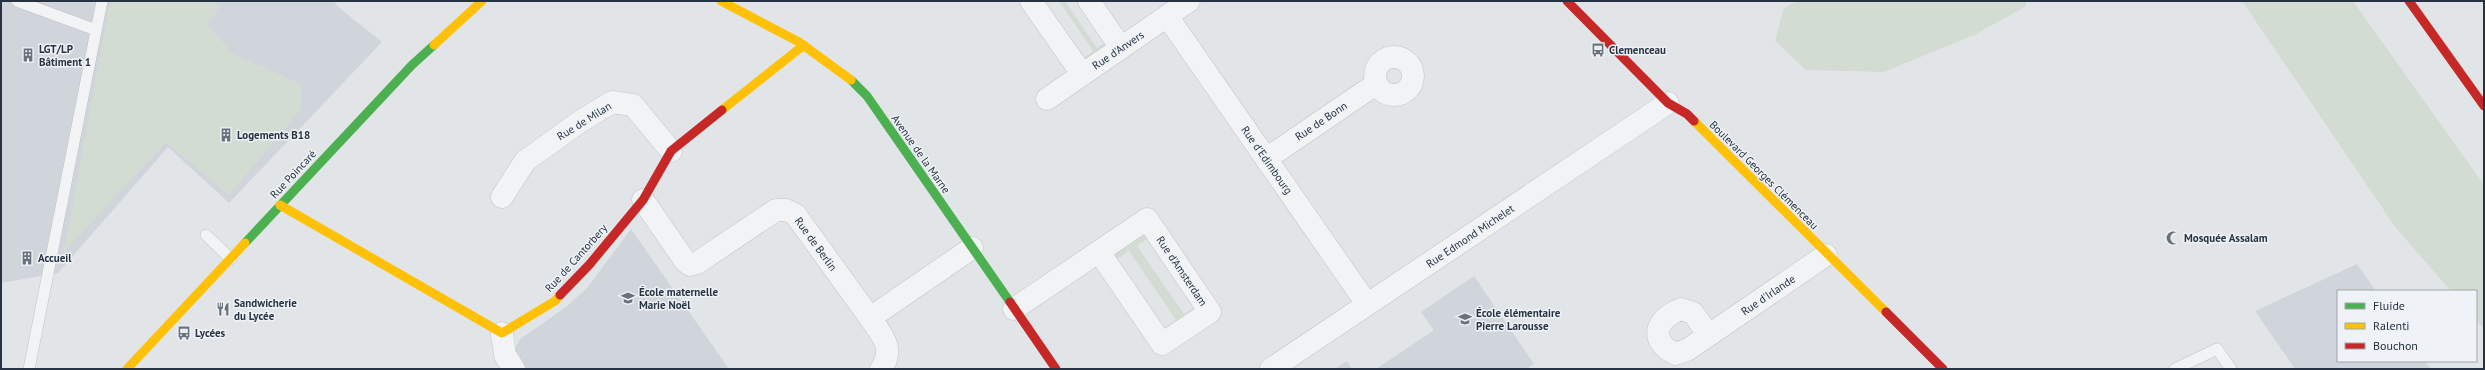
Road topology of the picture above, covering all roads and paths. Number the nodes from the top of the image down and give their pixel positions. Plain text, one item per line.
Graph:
1 (17, 1) edge
2 (102, 1) edge
3 (482, 1) edge
4 (721, 1) edge
5 (1031, 1) edge
6 (1089, 1) edge
7 (1189, 1) edge
8 (1567, 1) edge
9 (2409, 1) edge
10 (1167, 16) junction
11 (96, 30) junction
12 (804, 45) junction
13 (1121, 48) junction
14 (1082, 74) junction
15 (1376, 84) dead end
16 (1046, 99) dead end
17 (1668, 103) junction
18 (2484, 106) edge
19 (671, 151) junction
20 (1266, 158) junction
21 (502, 197) dead end
22 (643, 200) junction
23 (280, 205) junction
24 (206, 235) dead end
25 (972, 248) junction
26 (1099, 252) junction
27 (1826, 254) junction
28 (231, 259) junction
29 (1367, 304) junction
30 (1014, 309) junction
31 (870, 318) junction
32 (502, 334) junction
33 (1710, 335) dead end
34 (29, 369) edge
35 (127, 369) edge
36 (514, 369) edge
37 (881, 369) edge
38 (1056, 369) edge
39 (1271, 369) edge
40 (1943, 369) edge
41 (2175, 369) edge
42 (2231, 369) edge

1 - 11 lane
2 - 11 lane
3 - 23 street, Rue Poincaré
4 - 12 street, Avenue de la Marne
5 - 14 street
6 - 13 street
7 - 10 street, Rue d'Anvers
8 - 17 street, Boulevard Georges Clémenceau
9 - 18 street
10 - 13 street, Rue d'Anvers
10 - 20 street, Rue d'Edimbourg
11 - 34 lane
12 - 19 street, Rue de Cantorbery
12 - 25 street, Avenue de la Marne
13 - 14 street, Rue d'Anvers
14 - 16 street, Rue d'Anvers
15 - 20 street, Rue de Bonn
17 - 27 street, Boulevard Georges Clémenceau
17 - 29 street, Rue Edmond Michelet
19 - 21 street, Rue de Milan
19 - 22 street, Rue de Cantorbery
20 - 29 street, Rue d'Edimbourg
22 - 31 street, Rue de Berlin
22 - 32 street, Rue de Cantorbery
23 - 28 street, Rue Poincaré
23 - 32 street
24 - 28 lane
25 - 30 street, Avenue de la Marne
25 - 31 street
26 - 26 street, Rue d'Amsterdam
26 - 30 street, Rue d'Amsterdam
27 - 33 street, Rue d'Irlande
27 - 40 street, Boulevard Georges Clémenceau
28 - 35 street, Rue Poincaré
29 - 39 street, Rue Edmond Michelet
30 - 38 street, Avenue de la Marne
31 - 37 street
32 - 36 street
41 - 42 lane

